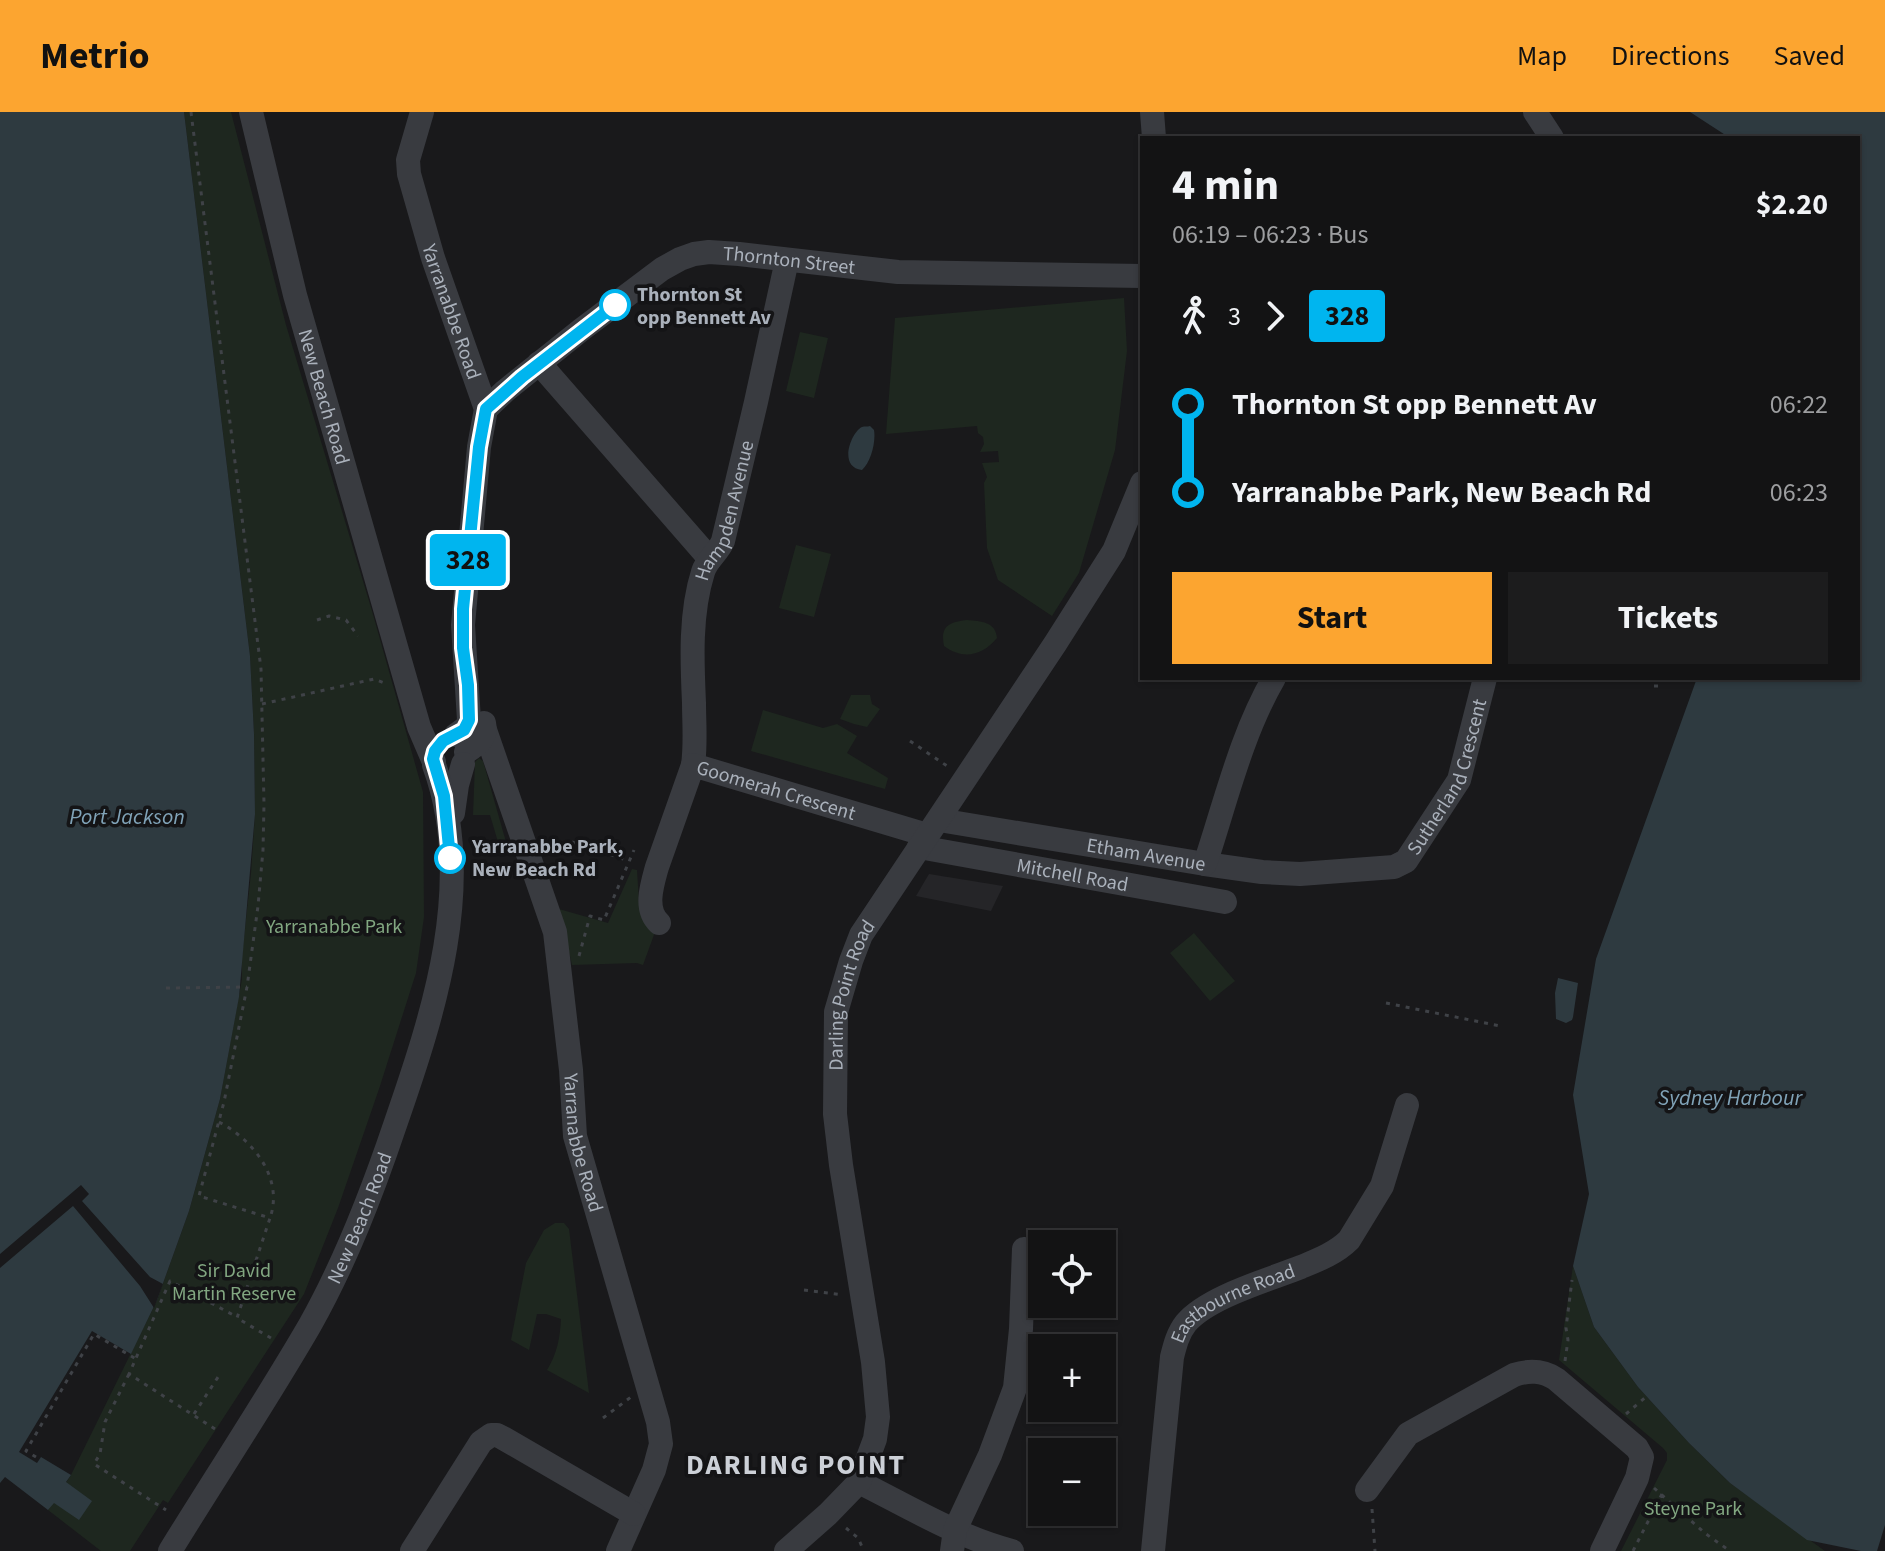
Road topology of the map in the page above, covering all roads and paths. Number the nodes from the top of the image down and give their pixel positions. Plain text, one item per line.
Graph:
1 (191, 112) edge
2 (251, 112) edge
3 (422, 112) edge
4 (1152, 112) edge
5 (1535, 112) edge
6 (1154, 136) edge
7 (1551, 136) edge
8 (787, 260) junction
9 (1140, 276) edge
10 (539, 363) junction
11 (486, 409) junction
12 (1140, 488) edge
13 (710, 559) junction
14 (317, 620) dead end
15 (352, 641) dead end
16 (1273, 680) edge
17 (1484, 680) edge
18 (397, 681) junction
19 (262, 704) junction
20 (910, 741) dead end
21 (464, 742) junction
22 (434, 764) junction
23 (693, 765) junction
24 (966, 778) junction
25 (928, 834) junction
26 (572, 842) dead end
27 (450, 848) junction
28 (634, 850) dead end
29 (629, 861) junction
30 (1205, 864) junction
31 (1225, 902) dead end
32 (659, 923) dead end
33 (580, 953) dead end
34 (247, 987) junction
35 (166, 988) dead end
36 (1386, 1003) dead end
37 (1500, 1026) dead end
38 (1407, 1105) dead end
39 (219, 1122) junction
40 (270, 1218) junction
41 (1024, 1249) dead end
42 (1572, 1280) dead end
43 (804, 1290) dead end
44 (841, 1295) dead end
45 (237, 1318) junction
46 (293, 1352) junction
47 (136, 1359) junction
48 (129, 1374) junction
49 (220, 1374) dead end
50 (1556, 1379) junction
51 (641, 1390) dead end
52 (1647, 1396) dead end
53 (193, 1415) junction
54 (1625, 1415) dead end
55 (603, 1418) dead end
56 (215, 1429) dead end
57 (36, 1457) dead end
58 (1639, 1472) junction
59 (859, 1482) junction
60 (1367, 1490) joint
61 (1662, 1494) junction
62 (166, 1510) dead end
63 (634, 1514) junction
64 (846, 1528) dead end
65 (954, 1541) edge
66 (170, 1551) edge
67 (412, 1551) edge
68 (618, 1551) edge
69 (786, 1551) edge
70 (864, 1551) edge
71 (1012, 1551) edge
72 (1153, 1551) edge
73 (1375, 1551) edge
74 (1602, 1551) edge
75 (1633, 1551) edge
76 (1730, 1551) edge

1 - 19 path
2 - 18 street, New Beach Road
3 - 11 street, Yarranabbe Road
4 - 6 street
5 - 7 street
8 - 9 street, Thornton Street
8 - 10 street, Thornton Street
8 - 13 street, Hampden Avenue
10 - 11 street, Thornton Street
10 - 13 street
11 - 21 street, Yarranabbe Road
12 - 24 street, Darling Point Road
13 - 23 street, Hampden Avenue
14 - 15 path
16 - 30 street, Etham Avenue
17 - 30 street, Sutherland Crescent
18 - 19 path
18 - 21 street, New Beach Road
18 - 22 street, New Beach Road
19 - 34 path
20 - 24 path
21 - 22 street
21 - 27 street, New Beach Road
21 - 63 street, Yarranabbe Road
22 - 27 street, New Beach Road
23 - 25 street, Goomerah Crescent
23 - 32 street, Goomerah Crescent
24 - 25 street, Darling Point Road
25 - 30 street, Etham Avenue
25 - 31 street, Mitchell Road
25 - 59 street, Darling Point Road
26 - 29 path
27 - 46 street, New Beach Road
28 - 29 path
29 - 33 path
34 - 35 path
34 - 39 path
36 - 37 path
38 - 72 street, Eastbourne Road
39 - 40 path
39 - 40 path
40 - 45 path
41 - 65 street
42 - 50 path
43 - 44 path
45 - 46 path
45 - 47 path
46 - 66 street, New Beach Road
47 - 48 path
47 - 57 path
48 - 53 path
48 - 62 path
49 - 53 path
50 - 58 street
50 - 60 street
51 - 55 path
52 - 54 path
53 - 56 path
58 - 61 path
58 - 74 street
59 - 65 street
59 - 69 street, Darling Point Road
60 - 73 path
61 - 75 path
61 - 76 path
63 - 67 street
63 - 68 street, Yarranabbe Road
64 - 70 path
65 - 71 street

